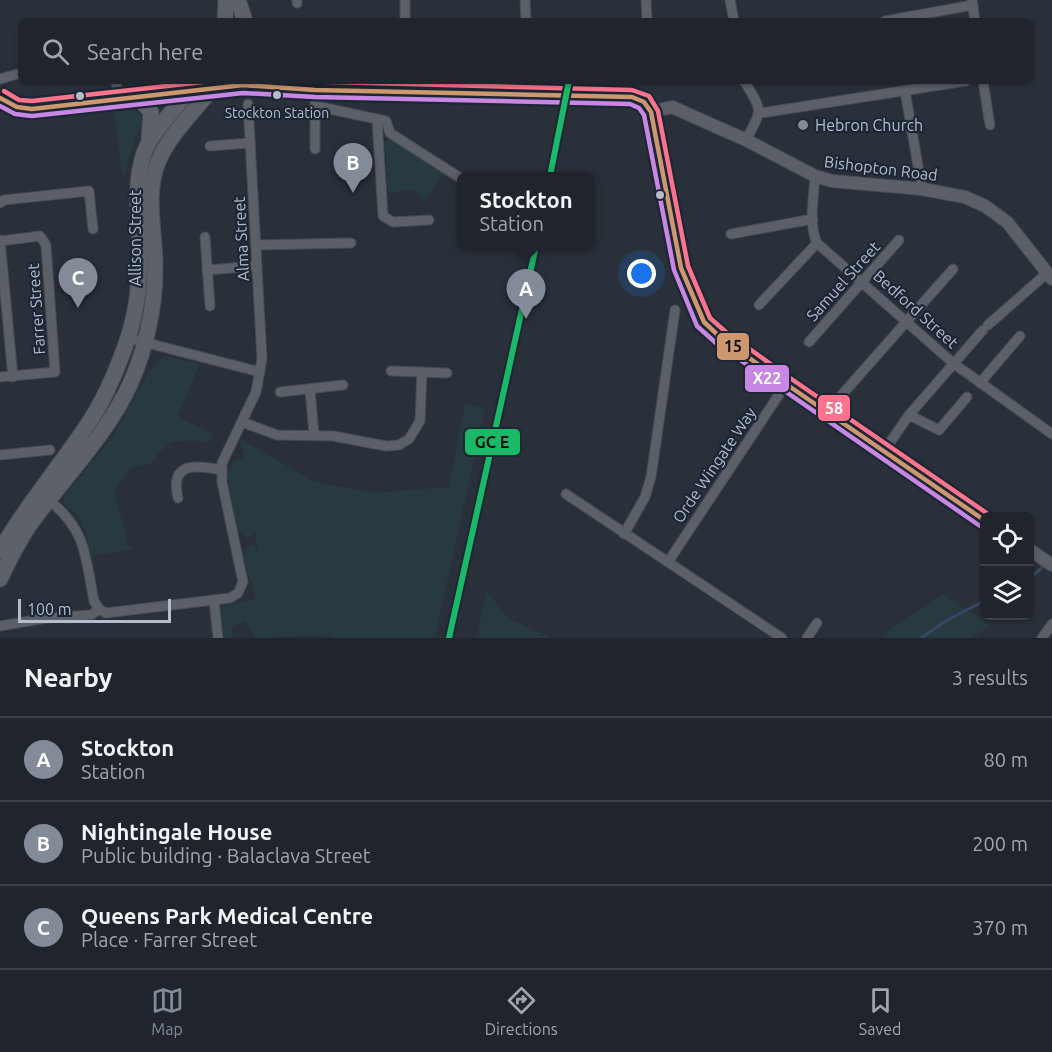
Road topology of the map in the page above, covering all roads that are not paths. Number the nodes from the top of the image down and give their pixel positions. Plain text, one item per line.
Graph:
1 (226, 0) edge
2 (238, 0) edge
3 (405, 0) edge
4 (525, 0) edge
5 (646, 0) edge
6 (730, 0) edge
7 (972, 2) edge
8 (225, 18) edge
9 (237, 18) edge
10 (244, 18) edge
11 (405, 18) edge
12 (526, 18) edge
13 (647, 18) edge
14 (733, 18) edge
15 (899, 18) edge
16 (975, 18) edge
17 (18, 74) edge
18 (0, 79) edge
19 (116, 84) edge
20 (214, 84) edge
21 (267, 84) edge
22 (746, 84) edge
23 (948, 84) edge
24 (983, 84) edge
25 (194, 85) edge
26 (315, 90) junction
27 (905, 91) junction
28 (136, 95) junction
29 (118, 97) junction
30 (0, 98) edge
31 (248, 104) dead end
32 (316, 106) junction
33 (651, 112) junction
34 (760, 113) junction
35 (377, 118) junction
36 (990, 125) dead end
37 (746, 140) junction
38 (149, 143) junction
39 (250, 143) junction
40 (210, 146) dead end
41 (315, 149) dead end
42 (815, 176) junction
43 (457, 177) edge
44 (922, 189) junction
45 (0, 203) edge
46 (813, 219) junction
47 (429, 220) dead end
48 (93, 229) dead end
49 (731, 234) dead end
50 (205, 237) dead end
51 (899, 240) dead end
52 (0, 241) edge
53 (351, 243) dead end
54 (817, 243) junction
55 (256, 245) junction
56 (257, 266) junction
57 (953, 268) dead end
58 (207, 270) junction
59 (1049, 277) edge
60 (861, 281) junction
61 (759, 305) dead end
62 (210, 306) dead end
63 (675, 310) dead end
64 (908, 322) junction
65 (1020, 336) dead end
66 (128, 338) junction
67 (145, 342) junction
68 (808, 342) dead end
69 (953, 363) junction
70 (390, 371) dead end
71 (260, 372) junction
72 (422, 372) junction
73 (447, 373) dead end
74 (0, 377) edge
75 (13, 377) junction
76 (980, 383) junction
77 (786, 384) junction
78 (343, 385) dead end
79 (310, 390) junction
80 (280, 392) dead end
81 (966, 397) dead end
82 (839, 398) dead end
83 (909, 415) junction
84 (242, 422) junction
85 (314, 434) junction
86 (1052, 434) edge
87 (50, 450) dead end
88 (884, 451) junction
89 (0, 455) edge
90 (222, 470) junction
91 (566, 494) dead end
92 (178, 498) dead end
93 (49, 500) junction
94 (980, 517) edge
95 (624, 534) junction
96 (1034, 553) edge
97 (2, 558) edge
98 (668, 562) junction
99 (1052, 565) edge
100 (0, 579) edge
101 (214, 600) junction
102 (99, 609) junction
103 (817, 623) dead end
104 (0, 626) edge
105 (218, 638) edge
106 (782, 638) edge
107 (807, 638) edge

1 - 8 main road
2 - 9 main road
2 - 10 main road
3 - 11 street
4 - 12 street
5 - 13 street
6 - 14 street
7 - 15 street
7 - 16 street
17 - 18 street
19 - 29 street
20 - 21 street
20 - 25 street
20 - 67 main road, Allison Street
21 - 26 street
22 - 34 street
23 - 27 street
24 - 36 street
25 - 28 street
25 - 38 main road, Allison Street
26 - 32 street
26 - 33 street
27 - 34 street
27 - 44 street
28 - 29 street
28 - 38 main road
29 - 30 street
31 - 39 street, Alma Street
32 - 35 street
32 - 41 street
33 - 37 street, Bishopton Road
33 - 77 street
34 - 37 street
35 - 43 street
35 - 47 street
37 - 42 street, Bishopton Road
38 - 66 main road, Allison Street
39 - 40 street
39 - 55 street, Alma Street
42 - 44 street, Bishopton Road
42 - 46 street
44 - 59 street, Bishopton Road
45 - 48 street
46 - 49 street
46 - 54 street
50 - 58 street
51 - 60 street, Samuel Street
52 - 75 street
52 - 75 street, Farrer Street
53 - 55 street
54 - 60 street, Bedford Street
54 - 61 street
55 - 56 street, Alma Street
56 - 58 street
56 - 71 street, Alma Street
57 - 64 street
58 - 62 street
59 - 69 street
60 - 64 street, Bedford Street
60 - 68 street, Samuel Street
63 - 95 street
64 - 69 street, Bedford Street
64 - 82 street
65 - 76 street
66 - 67 street
66 - 97 main road, Allison Street
67 - 71 street
67 - 93 main road, Allison Street
69 - 76 street, Bedford Street
69 - 83 street
70 - 72 street
71 - 84 street, Alma Street
72 - 73 street
72 - 85 street
74 - 75 street
76 - 86 street, Bedford Street
77 - 88 street
77 - 98 street, Orde Wingate Way
78 - 79 street
79 - 80 street
79 - 85 street
81 - 83 street
83 - 88 street
84 - 85 street
84 - 90 street, Alma Street
87 - 89 street
88 - 94 street
90 - 92 street
90 - 101 street
91 - 95 street
93 - 97 main road, Allison Street
93 - 102 street
95 - 98 street
96 - 99 street
97 - 100 main road, Allison Street
98 - 106 street
101 - 102 street
101 - 105 street
102 - 104 street
103 - 107 street

